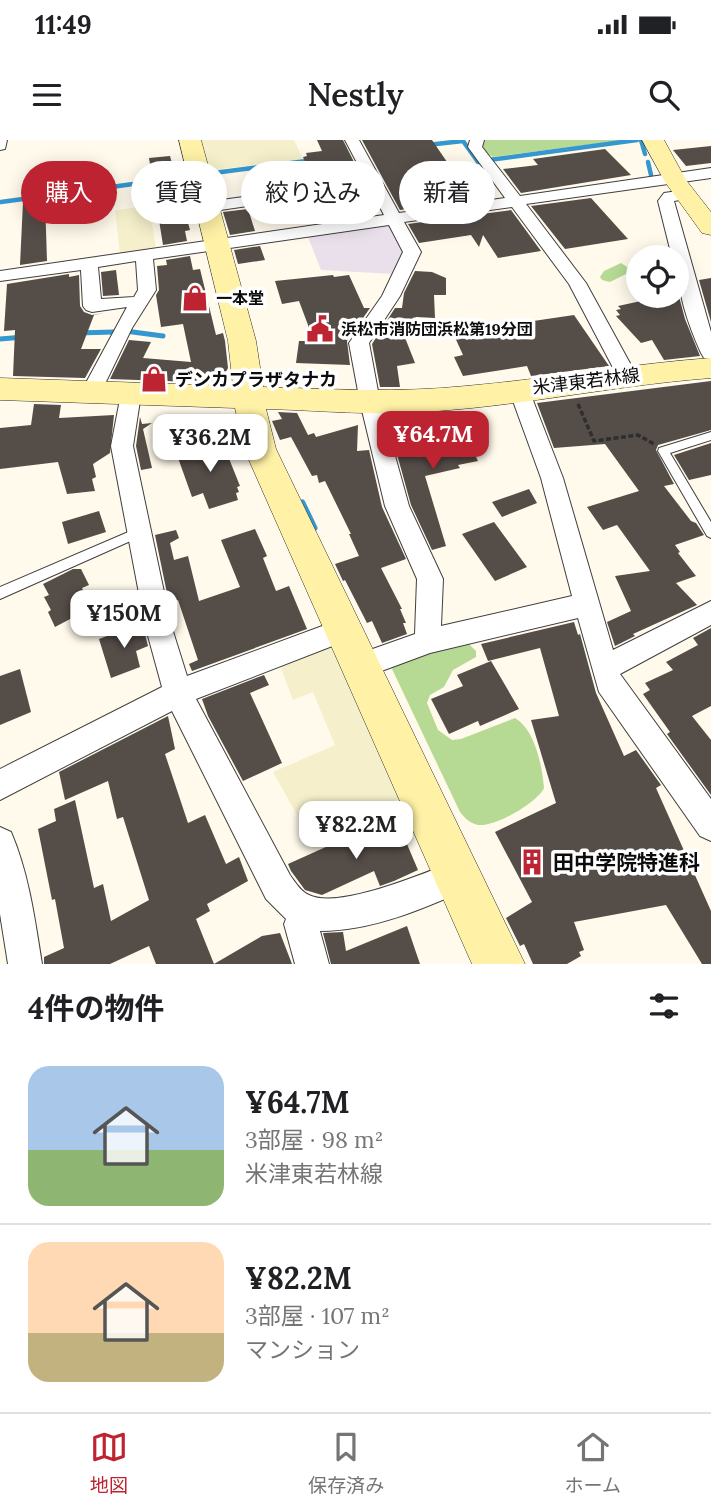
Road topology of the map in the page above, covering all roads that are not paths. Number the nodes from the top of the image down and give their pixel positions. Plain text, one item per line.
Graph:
1 (0, 140) edge
2 (190, 140) edge
3 (352, 140) edge
4 (477, 140) edge
5 (653, 140) edge
6 (0, 146) edge
7 (195, 161) edge
8 (364, 161) edge
9 (711, 173) edge
10 (679, 186) junction
11 (385, 200) edge
12 (515, 200) junction
13 (394, 218) junction
14 (212, 224) edge
15 (711, 228) edge
16 (217, 244) junction
17 (144, 255) junction
18 (89, 263) junction
19 (0, 276) edge
20 (692, 298) junction
21 (711, 299) edge
22 (139, 303) junction
23 (711, 353) edge
24 (711, 368) edge
25 (627, 376) junction
26 (0, 389) edge
27 (519, 390) junction
28 (91, 393) junction
29 (131, 394) junction
30 (251, 398) junction
31 (370, 402) junction
32 (711, 436) edge
33 (140, 532) junction
34 (711, 533) edge
35 (0, 593) edge
36 (588, 607) junction
37 (711, 612) edge
38 (430, 641) junction
39 (352, 648) junction
40 (604, 664) junction
41 (178, 693) junction
42 (0, 785) edge
43 (711, 825) edge
44 (0, 842) edge
45 (458, 876) junction
46 (305, 911) junction
47 (25, 964) edge
48 (312, 964) edge
49 (499, 964) edge

1 - 6 street
2 - 7 street
3 - 8 street
4 - 12 street
5 - 10 street
9 - 10 street
10 - 12 street
10 - 15 street
10 - 20 street
11 - 13 street
12 - 13 street
12 - 25 street
13 - 16 street
13 - 31 street
14 - 16 street
16 - 17 street
16 - 30 street
17 - 18 street
17 - 22 street
18 - 19 street
18 - 22 street
20 - 21 street
20 - 23 street
22 - 28 street
24 - 25 street, 米津東若林線
25 - 27 street, 米津東若林線
26 - 28 street, 米津東若林線
27 - 31 street, 米津東若林線
27 - 36 street
28 - 29 street, 米津東若林線
29 - 30 street, 米津東若林線
29 - 33 street
30 - 31 street, 米津東若林線
30 - 39 street
31 - 38 street
32 - 34 lane
33 - 35 lane
33 - 41 street
36 - 38 street
36 - 40 street
37 - 40 street
38 - 39 street
39 - 41 street
39 - 45 street
40 - 43 street
41 - 42 street
41 - 46 street
44 - 47 street
45 - 46 street
45 - 49 street
46 - 48 street

